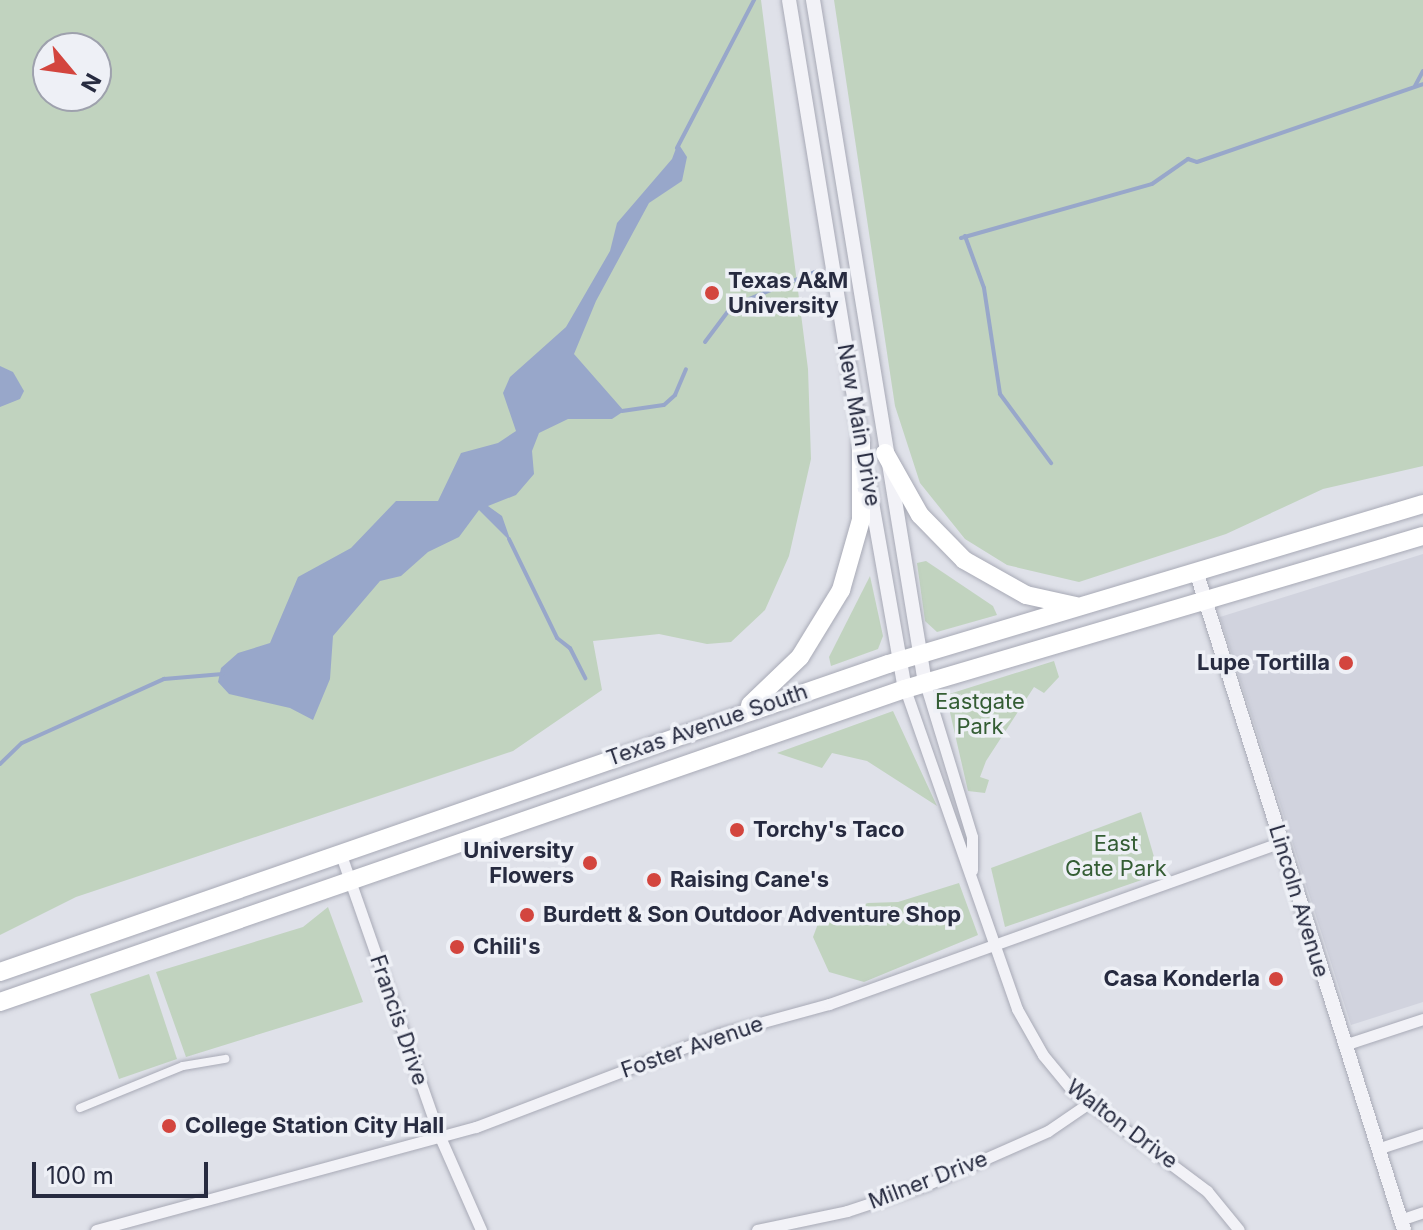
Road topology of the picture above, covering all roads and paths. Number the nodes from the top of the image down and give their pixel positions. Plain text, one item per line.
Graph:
1 (789, 0) edge
2 (813, 0) edge
3 (834, 128) junction
4 (810, 133) junction
5 (861, 440) junction
6 (885, 453) junction
7 (1423, 504) edge
8 (1423, 536) edge
9 (1196, 571) junction
10 (1205, 599) junction
11 (1079, 606) junction
12 (909, 658) junction
13 (925, 683) junction
14 (905, 689) junction
15 (743, 712) junction
16 (582, 768) junction
17 (590, 797) junction
18 (1281, 842) junction
19 (340, 852) junction
20 (972, 871) junction
21 (349, 879) junction
22 (993, 941) junction
23 (0, 972) edge
24 (0, 1002) edge
25 (1423, 1019) edge
26 (1344, 1045) junction
27 (225, 1059) dead end
28 (1089, 1103) junction
29 (80, 1108) dead end
30 (1423, 1134) edge
31 (440, 1137) junction
32 (1377, 1149) junction
33 (1423, 1212) edge
34 (1402, 1225) edge
35 (96, 1230) edge
36 (481, 1230) edge
37 (757, 1230) edge
38 (1239, 1230) edge

1 - 4 street, New Main Drive
2 - 3 street, New Main Drive
3 - 4 street
3 - 6 street, New Main Drive
4 - 5 street, New Main Drive
5 - 12 street, New Main Drive
5 - 15 main road
6 - 11 main road
6 - 12 street, New Main Drive
7 - 9 main road, Texas Avenue South
8 - 10 main road, Texas Avenue South
9 - 10 street, Lincoln Avenue
9 - 11 main road, Texas Avenue South
10 - 13 main road, Texas Avenue South
10 - 18 street, Lincoln Avenue
11 - 12 main road, Texas Avenue South
12 - 13 street
12 - 14 street
12 - 15 main road, Texas Avenue South
13 - 14 main road, Texas Avenue South
13 - 20 street, Walton Drive
14 - 17 main road, Texas Avenue South
14 - 20 street, Walton Drive
15 - 16 main road, Texas Avenue South
16 - 17 main road
16 - 19 main road, Texas Avenue South
17 - 21 main road, Texas Avenue South
18 - 22 street, Foster Avenue
18 - 26 street, Lincoln Avenue
19 - 21 street, Francis Drive
19 - 23 main road, Texas Avenue South
20 - 22 street, Walton Drive
21 - 24 main road, Texas Avenue South
21 - 31 street, Francis Drive
22 - 28 street, Walton Drive
22 - 31 street, Foster Avenue
25 - 26 street
26 - 32 street, Lincoln Avenue
27 - 29 street
28 - 37 street, Milner Drive
28 - 38 street, Walton Drive
30 - 32 street
31 - 35 street, Foster Avenue
31 - 36 street, Francis Drive
32 - 34 street, Lincoln Avenue
33 - 34 street

